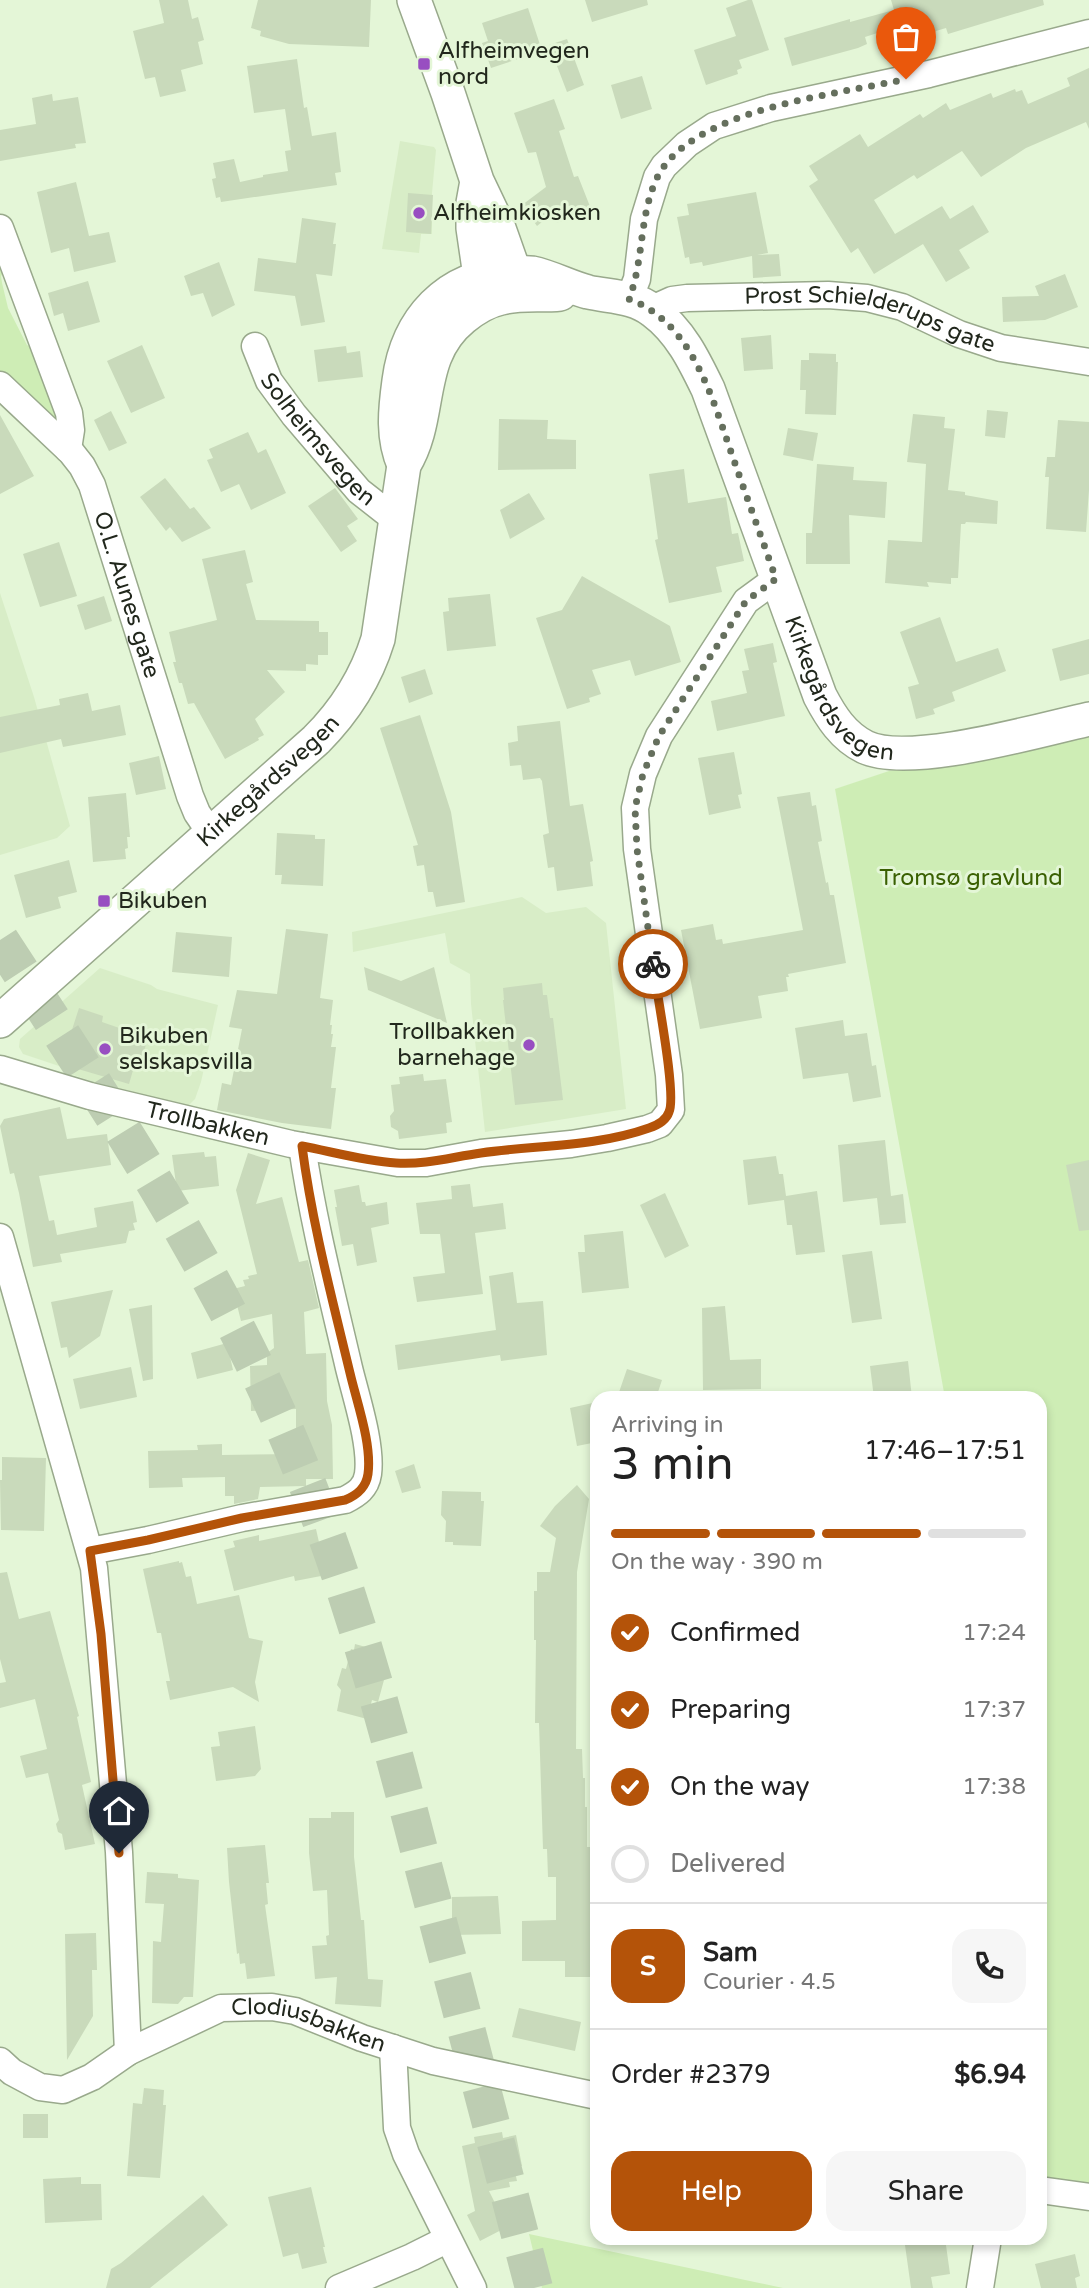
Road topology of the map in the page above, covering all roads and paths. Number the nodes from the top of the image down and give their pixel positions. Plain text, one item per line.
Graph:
1 (414, 0) edge
2 (1089, 33) edge
3 (0, 228) edge
4 (499, 282) junction
5 (640, 304) junction
6 (255, 346) dead end
7 (1089, 362) edge
8 (0, 385) edge
9 (68, 450) junction
10 (396, 520) junction
11 (776, 579) junction
12 (1089, 719) edge
13 (210, 832) junction
14 (0, 1020) edge
15 (0, 1069) edge
16 (302, 1146) junction
17 (0, 1237) edge
18 (90, 1551) junction
19 (393, 2048) junction
20 (128, 2052) junction
21 (0, 2061) edge
22 (590, 2091) edge
23 (1047, 2191) edge
24 (1089, 2197) edge
25 (448, 2239) junction
26 (987, 2245) edge
27 (338, 2288) edge
28 (473, 2288) edge
29 (981, 2288) edge

1 - 4 street
2 - 5 street
3 - 9 street
4 - 5 street, Kirkegårdsvegen
4 - 10 street, Kirkegårdsvegen
5 - 7 street, Prost Schielderups gate
5 - 11 street, Kirkegårdsvegen
6 - 10 street, Solheimsvegen
8 - 9 street, O.L. Aunes gate
9 - 13 street, O.L. Aunes gate
10 - 13 street, Kirkegårdsvegen
11 - 12 street, Kirkegårdsvegen
11 - 16 street, Trollbakken
13 - 14 street, Kirkegårdsvegen
15 - 16 street, Trollbakken
16 - 18 street
17 - 18 street
18 - 20 street
19 - 20 street, Clodiusbakken
19 - 22 street, Clodiusbakken
19 - 25 street
20 - 21 street, Clodiusbakken
23 - 24 street
25 - 27 street
25 - 28 street
26 - 29 street

